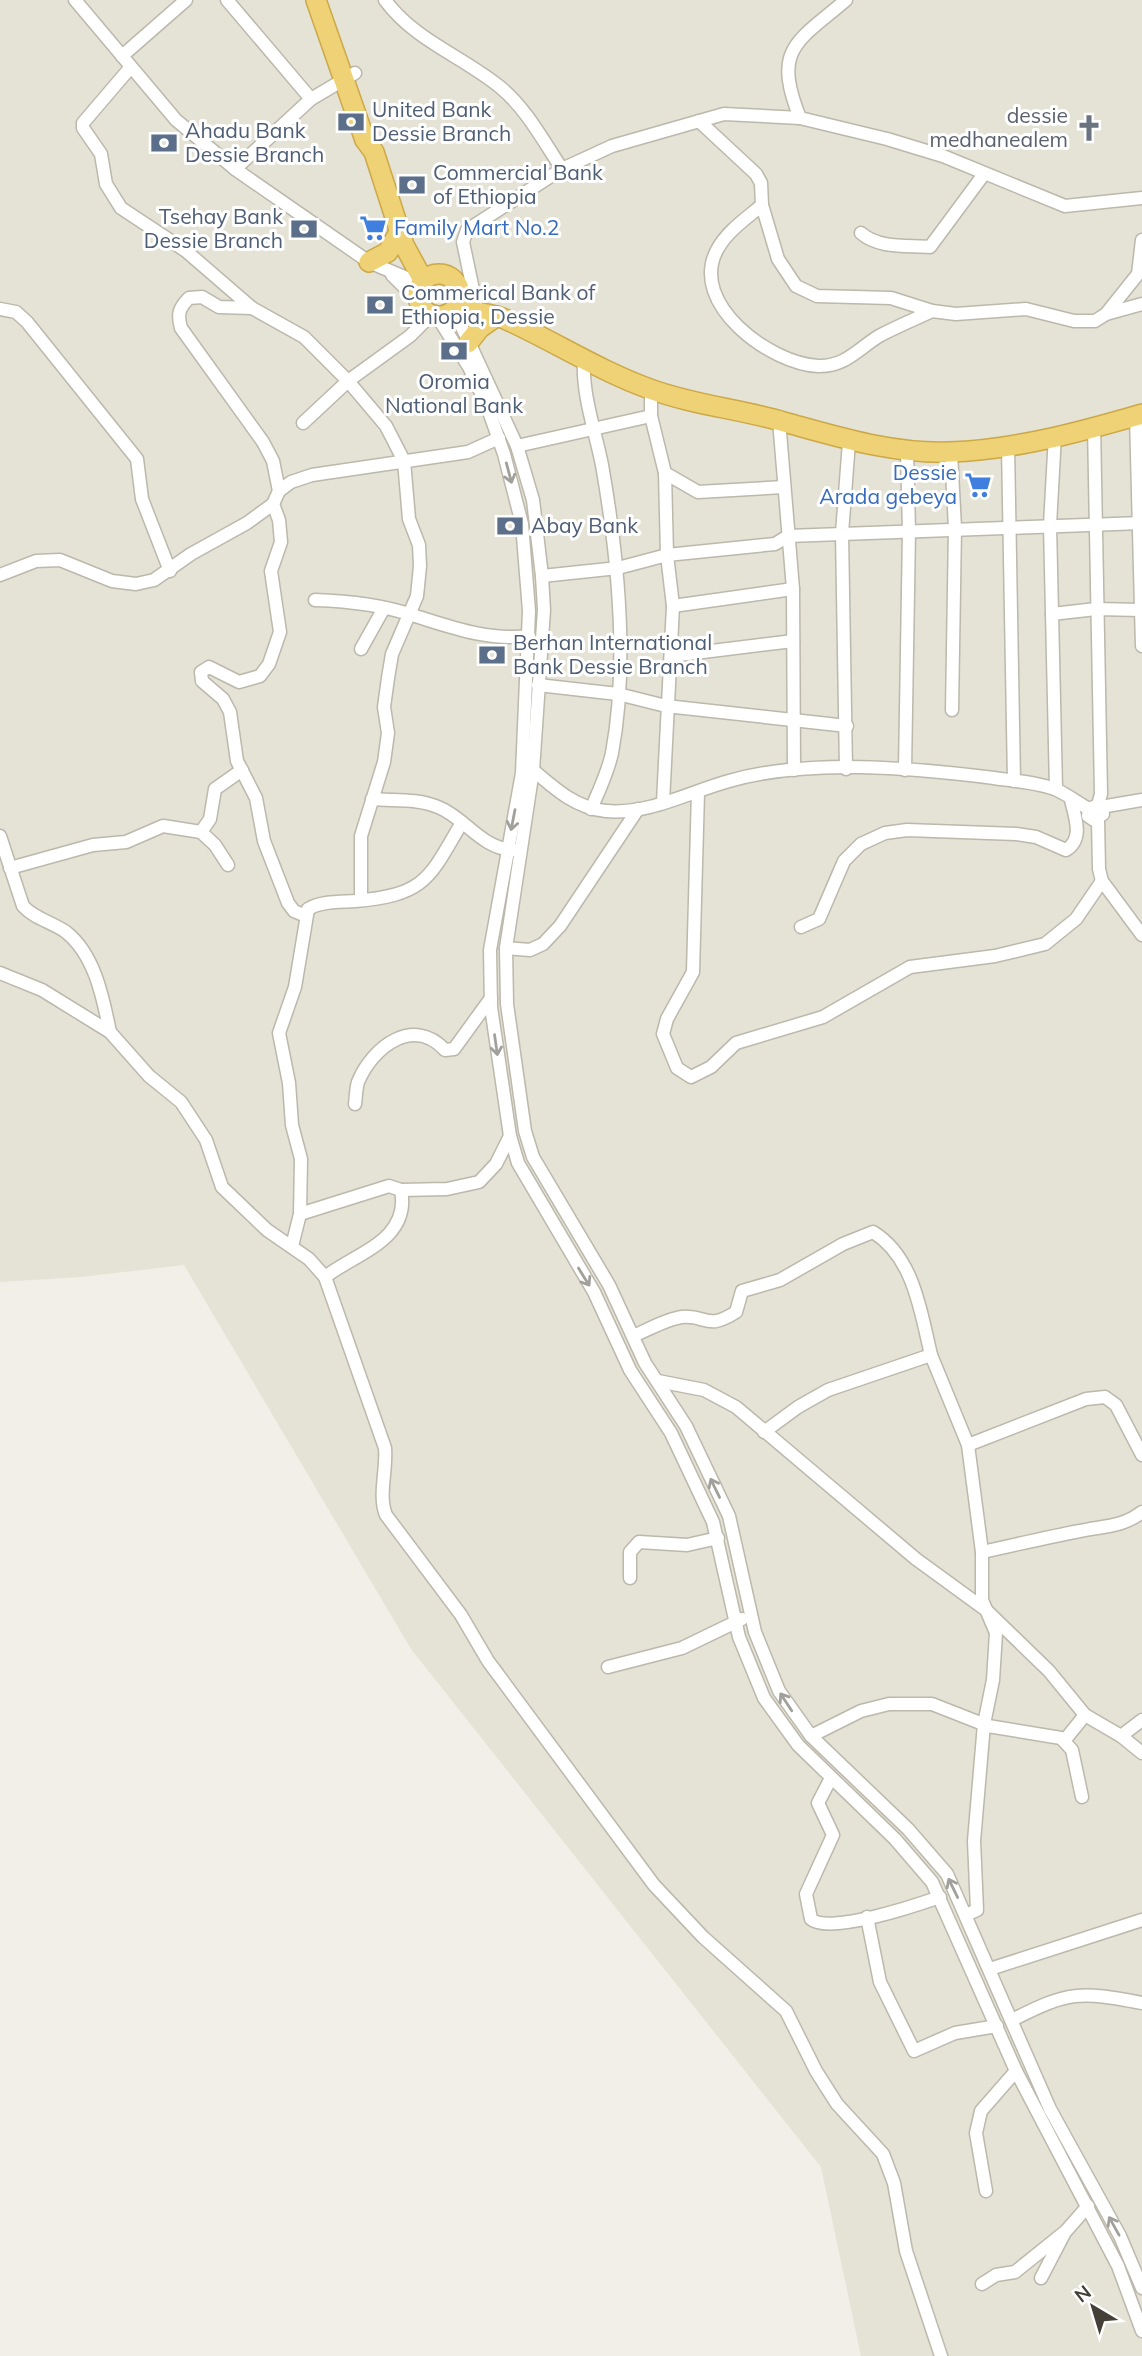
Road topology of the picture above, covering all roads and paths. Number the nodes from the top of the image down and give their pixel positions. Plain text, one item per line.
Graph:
1 (75, 0) edge
2 (186, 0) edge
3 (227, 0) edge
4 (316, 0) edge
5 (329, 0) edge
6 (384, 0) edge
7 (846, 0) edge
8 (122, 56) junction
9 (130, 68) junction
10 (349, 75) junction
11 (311, 99) junction
12 (800, 118) junction
13 (699, 121) junction
14 (235, 169) junction
15 (562, 169) junction
16 (984, 174) junction
17 (1142, 198) edge
18 (762, 205) junction
19 (861, 233) dead end
20 (402, 237) junction
21 (1142, 240) edge
22 (369, 262) junction
23 (442, 274) junction
24 (451, 304) junction
25 (1142, 304) edge
26 (252, 308) junction
27 (0, 309) edge
28 (932, 311) junction
29 (1106, 314) junction
30 (468, 343) junction
31 (584, 360) junction
32 (348, 381) junction
33 (651, 389) junction
34 (1139, 415) edge
35 (651, 416) junction
36 (779, 420) junction
37 (303, 423) dead end
38 (1094, 426) junction
39 (594, 429) junction
40 (1055, 435) junction
41 (499, 438) junction
42 (849, 442) junction
43 (517, 446) junction
44 (1008, 446) junction
45 (907, 450) junction
46 (951, 452) junction
47 (404, 461) junction
48 (665, 473) junction
49 (785, 487) junction
50 (279, 491) junction
51 (273, 504) junction
52 (1141, 523) edge
53 (1050, 524) junction
54 (1096, 524) junction
55 (955, 528) junction
56 (1009, 528) junction
57 (909, 531) junction
58 (842, 533) junction
59 (788, 536) junction
60 (667, 555) junction
61 (618, 568) junction
62 (170, 571) junction
63 (0, 575) edge
64 (542, 576) junction
65 (793, 589) junction
66 (315, 600) dead end
67 (673, 606) junction
68 (384, 608) junction
69 (1096, 609) junction
70 (1141, 610) edge
71 (411, 614) junction
72 (1052, 614) junction
73 (529, 636) junction
74 (793, 641) junction
75 (1142, 646) edge
76 (361, 649) dead end
77 (671, 656) junction
78 (538, 685) junction
79 (618, 694) junction
80 (666, 706) junction
81 (953, 710) dead end
82 (794, 718) junction
83 (847, 726) junction
84 (846, 769) junction
85 (905, 769) junction
86 (242, 770) junction
87 (794, 770) junction
88 (533, 771) junction
89 (1014, 781) junction
90 (1056, 789) junction
91 (698, 792) junction
92 (372, 799) junction
93 (1071, 800) junction
94 (1142, 800) edge
95 (663, 802) junction
96 (591, 809) junction
97 (638, 809) junction
98 (1096, 810) junction
99 (461, 824) junction
100 (201, 832) junction
101 (0, 836) edge
102 (514, 850) junction
103 (228, 865) dead end
104 (10, 868) junction
105 (1102, 881) junction
106 (361, 900) junction
107 (503, 910) junction
108 (306, 916) junction
109 (801, 927) dead end
110 (1142, 935) edge
111 (506, 948) junction
112 (0, 973) edge
113 (491, 998) junction
114 (110, 1032) junction
115 (355, 1104) dead end
116 (509, 1136) junction
117 (401, 1190) junction
118 (300, 1214) junction
119 (584, 1244) junction
120 (292, 1246) junction
121 (570, 1253) junction
122 (318, 1268) junction
123 (633, 1336) junction
124 (930, 1355) junction
125 (658, 1381) junction
126 (764, 1432) junction
127 (968, 1445) junction
128 (1142, 1455) edge
129 (1142, 1512) edge
130 (718, 1538) junction
131 (982, 1552) junction
132 (630, 1578) dead end
133 (985, 1610) junction
134 (751, 1615) junction
135 (736, 1621) junction
136 (608, 1667) dead end
137 (1085, 1715) junction
138 (1142, 1720) edge
139 (984, 1724) junction
140 (811, 1736) junction
141 (1121, 1736) junction
142 (1064, 1741) junction
143 (1142, 1753) edge
144 (831, 1778) junction
145 (1082, 1797) dead end
146 (940, 1897) junction
147 (966, 1915) junction
148 (867, 1917) junction
149 (1142, 1920) edge
150 (990, 1969) junction
151 (1142, 2003) edge
152 (1012, 2020) junction
153 (997, 2026) junction
154 (1016, 2071) junction
155 (1073, 2155) junction
156 (1061, 2162) junction
157 (986, 2191) dead end
158 (1088, 2206) junction
159 (1066, 2231) junction
160 (1041, 2278) dead end
161 (982, 2284) dead end
162 (1142, 2288) edge
163 (1142, 2331) edge
164 (940, 2356) edge

1 - 8 street
2 - 8 street
3 - 11 street
4 - 10 highway
5 - 10 highway
6 - 15 street
7 - 12 street
8 - 9 street
9 - 14 street
9 - 26 street
10 - 11 street
10 - 20 highway
11 - 14 street
12 - 13 street
12 - 16 street
13 - 15 street
13 - 18 street
14 - 22 street
15 - 24 street
16 - 17 street
16 - 19 street
18 - 28 street
18 - 28 street
20 - 22 highway
20 - 23 highway
20 - 24 highway
21 - 29 street
22 - 24 street
23 - 24 highway
23 - 24 highway
24 - 30 street
24 - 30 highway
24 - 31 highway
24 - 32 street
24 - 41 street
25 - 29 street
26 - 32 street
26 - 50 street
27 - 62 street
28 - 29 street
30 - 43 street
31 - 33 highway
31 - 39 street
32 - 37 street
32 - 47 street
33 - 35 street
33 - 36 highway
34 - 38 highway
34 - 52 street
35 - 39 street
35 - 48 street
36 - 42 highway
36 - 49 street
38 - 40 highway
38 - 54 street
39 - 43 street
39 - 61 street
40 - 44 highway
40 - 53 street
41 - 47 street
41 -> 73 street
42 - 45 highway
42 - 58 street
43 - 64 street
44 - 46 highway
44 - 56 street
45 - 46 highway
45 - 57 street
46 - 55 street
47 - 50 street
47 - 71 street
48 - 49 street
48 - 60 street
49 - 59 street
50 - 51 street
51 - 62 street
51 - 86 street
52 - 54 street
52 - 70 street
53 - 54 street
53 - 56 street
53 - 72 street
54 - 69 street
55 - 56 street
55 - 57 street
55 - 81 street
56 - 89 street
57 - 58 street
57 - 85 street
58 - 59 street
58 - 83 street
59 - 60 street
59 - 65 street
60 - 61 street
60 - 67 street
61 - 64 street
61 - 79 street
62 - 63 street
64 - 78 street
65 - 67 street
65 - 74 street
66 - 68 street
67 - 77 street
68 - 71 street
68 - 76 street
69 - 70 street
69 - 72 street
69 - 98 street
70 - 75 street
71 - 73 street
71 - 92 street
72 - 90 street
73 -> 102 street
74 - 77 street
74 - 82 street
77 - 80 street
78 - 79 street
78 - 88 street
79 - 80 street
79 - 96 street
80 - 82 street
80 - 95 street
82 - 83 street
82 - 87 street
83 - 84 street
84 - 85 street
84 - 87 street
85 - 89 street
86 - 100 street
86 - 108 street
87 - 91 street
88 - 96 street
88 - 102 street
89 - 90 street
90 - 93 street
91 - 95 street
91 - 105 street
92 - 99 street
92 - 106 street
93 - 98 street
93 - 109 street
94 - 98 street
95 - 97 street
96 - 97 street
97 - 111 street
98 - 105 street
99 - 102 street
99 - 106 street
100 - 103 street
100 - 104 street
101 - 104 street
102 - 107 street
104 - 114 street
105 - 110 street
106 - 108 street
107 - 111 street
107 - 113 street
108 - 118 street
111 - 119 street
112 - 114 street
113 - 115 street
113 -> 116 street
114 - 120 street
116 - 117 street
116 - 121 street
117 - 118 street
117 - 122 street
118 - 120 street
119 - 121 street
119 - 123 street
120 - 122 street
121 -> 130 street
122 - 164 street
123 - 124 street
123 - 125 street
124 - 126 street
124 - 127 street
125 - 126 street
134 -> 125 street
126 - 133 street
127 - 128 street
127 - 131 street
129 - 131 street
130 - 132 street
130 - 135 street
131 - 133 street
133 - 137 street
133 - 139 street
134 - 135 street
140 -> 134 street
135 - 136 street
135 - 144 street
137 - 141 street
137 - 142 street
138 - 141 street
139 - 140 street
139 - 142 street
139 - 147 street
147 -> 140 street
141 - 143 street
142 - 145 street
144 - 146 street
144 - 148 street
146 - 148 street
146 - 153 street
147 - 150 street
148 - 153 street
149 - 150 street
150 - 152 street
151 - 152 street
152 - 155 street
153 - 154 street
154 - 156 street
154 - 157 street
155 - 156 street
162 -> 155 street
156 - 158 street
158 - 159 street
158 - 163 street
159 - 160 street
159 - 161 street

